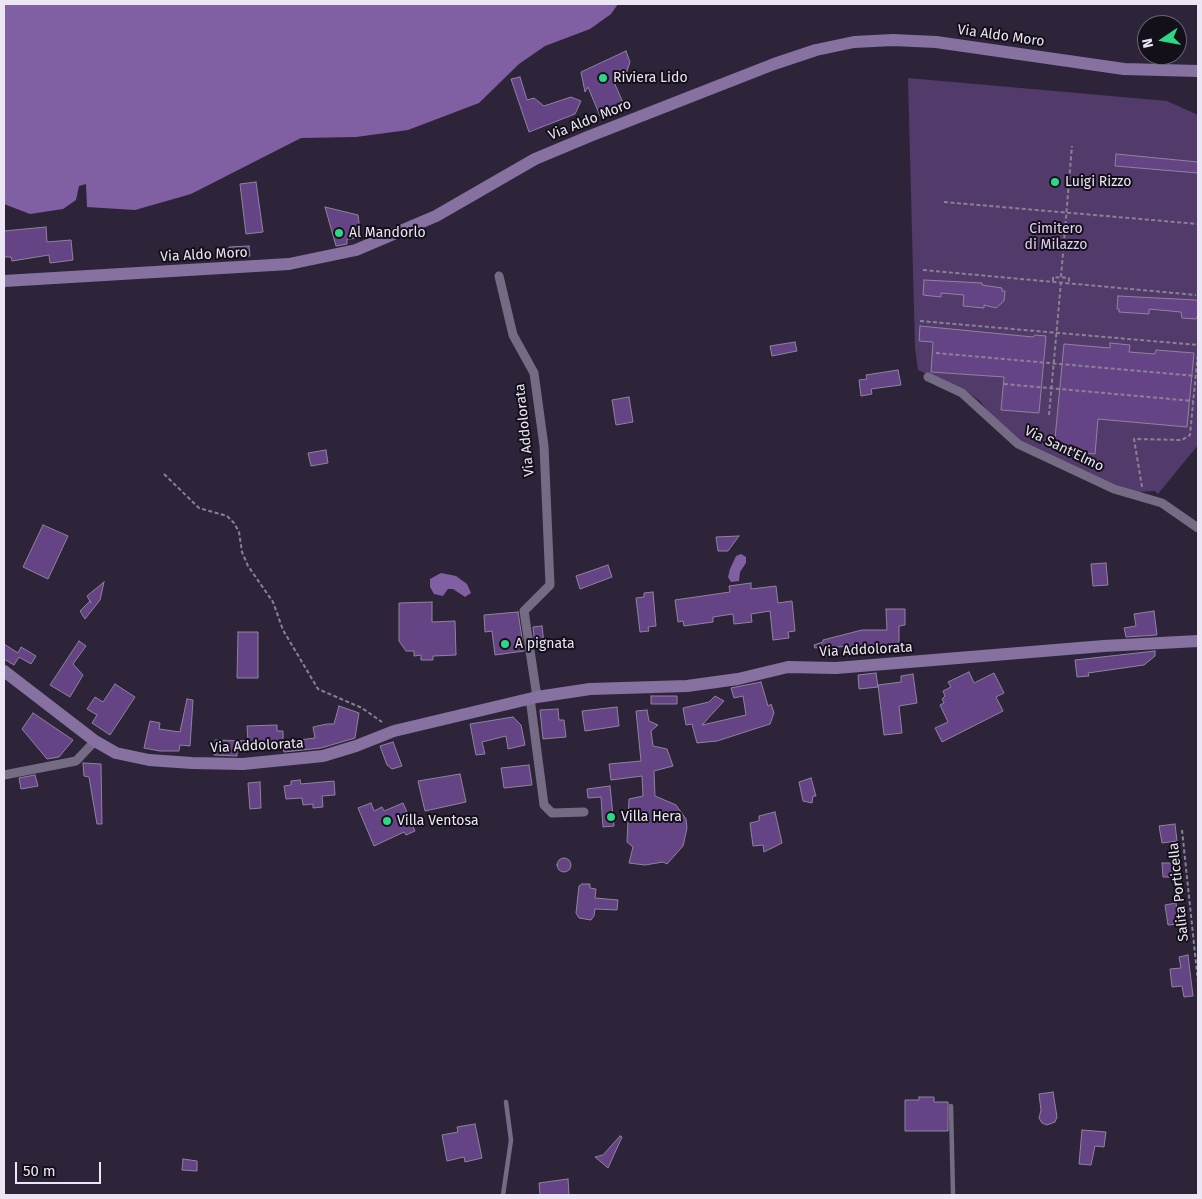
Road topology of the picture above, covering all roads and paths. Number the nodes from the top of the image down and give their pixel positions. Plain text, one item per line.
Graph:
1 (1198, 71) edge
2 (1072, 146) dead end
3 (944, 202) dead end
4 (1067, 214) junction
5 (1198, 224) edge
6 (922, 270) dead end
7 (499, 276) dead end
8 (1061, 277) junction
9 (4, 281) edge
10 (1053, 281) junction
11 (1061, 282) junction
12 (1069, 282) junction
13 (1196, 295) dead end
14 (920, 321) dead end
15 (1056, 333) junction
16 (1198, 345) edge
17 (1198, 352) edge
18 (936, 353) dead end
19 (1053, 363) junction
20 (1196, 376) junction
21 (928, 377) dead end
22 (1004, 384) dead end
23 (1051, 388) junction
24 (1193, 402) junction
25 (1049, 415) dead end
26 (164, 474) dead end
27 (1142, 497) junction
28 (1198, 528) edge
29 (1198, 641) edge
30 (4, 671) edge
31 (534, 698) junction
32 (394, 730) junction
33 (95, 741) junction
34 (4, 775) edge
35 (584, 812) dead end
36 (1182, 830) dead end
37 (1198, 982) edge
38 (506, 1102) dead end
39 (951, 1106) dead end
40 (503, 1195) edge
41 (953, 1195) edge

1 - 9 street, Via Aldo Moro
2 - 4 path
3 - 4 path
4 - 5 path
4 - 8 path
6 - 10 path
7 - 31 street, Via Addolorata
8 - 10 path
8 - 12 path
10 - 11 path
11 - 12 path
11 - 15 path
12 - 13 path
14 - 15 path
15 - 16 path
15 - 19 path
17 - 20 path
18 - 19 path
19 - 20 path
19 - 23 path
20 - 24 path
21 - 27 street, Via Sant'Elmo
22 - 23 path
23 - 24 path
23 - 25 path
24 - 27 path
26 - 32 path
27 - 28 street, Via Sant'Elmo
29 - 31 street, Via Addolorata
30 - 33 street, Via Addolorata
31 - 32 street, Via Addolorata
31 - 35 street, Via Addolorata
32 - 33 street, Via Addolorata
33 - 34 street
36 - 37 path, Salita Porticella
38 - 40 lane
39 - 41 lane

